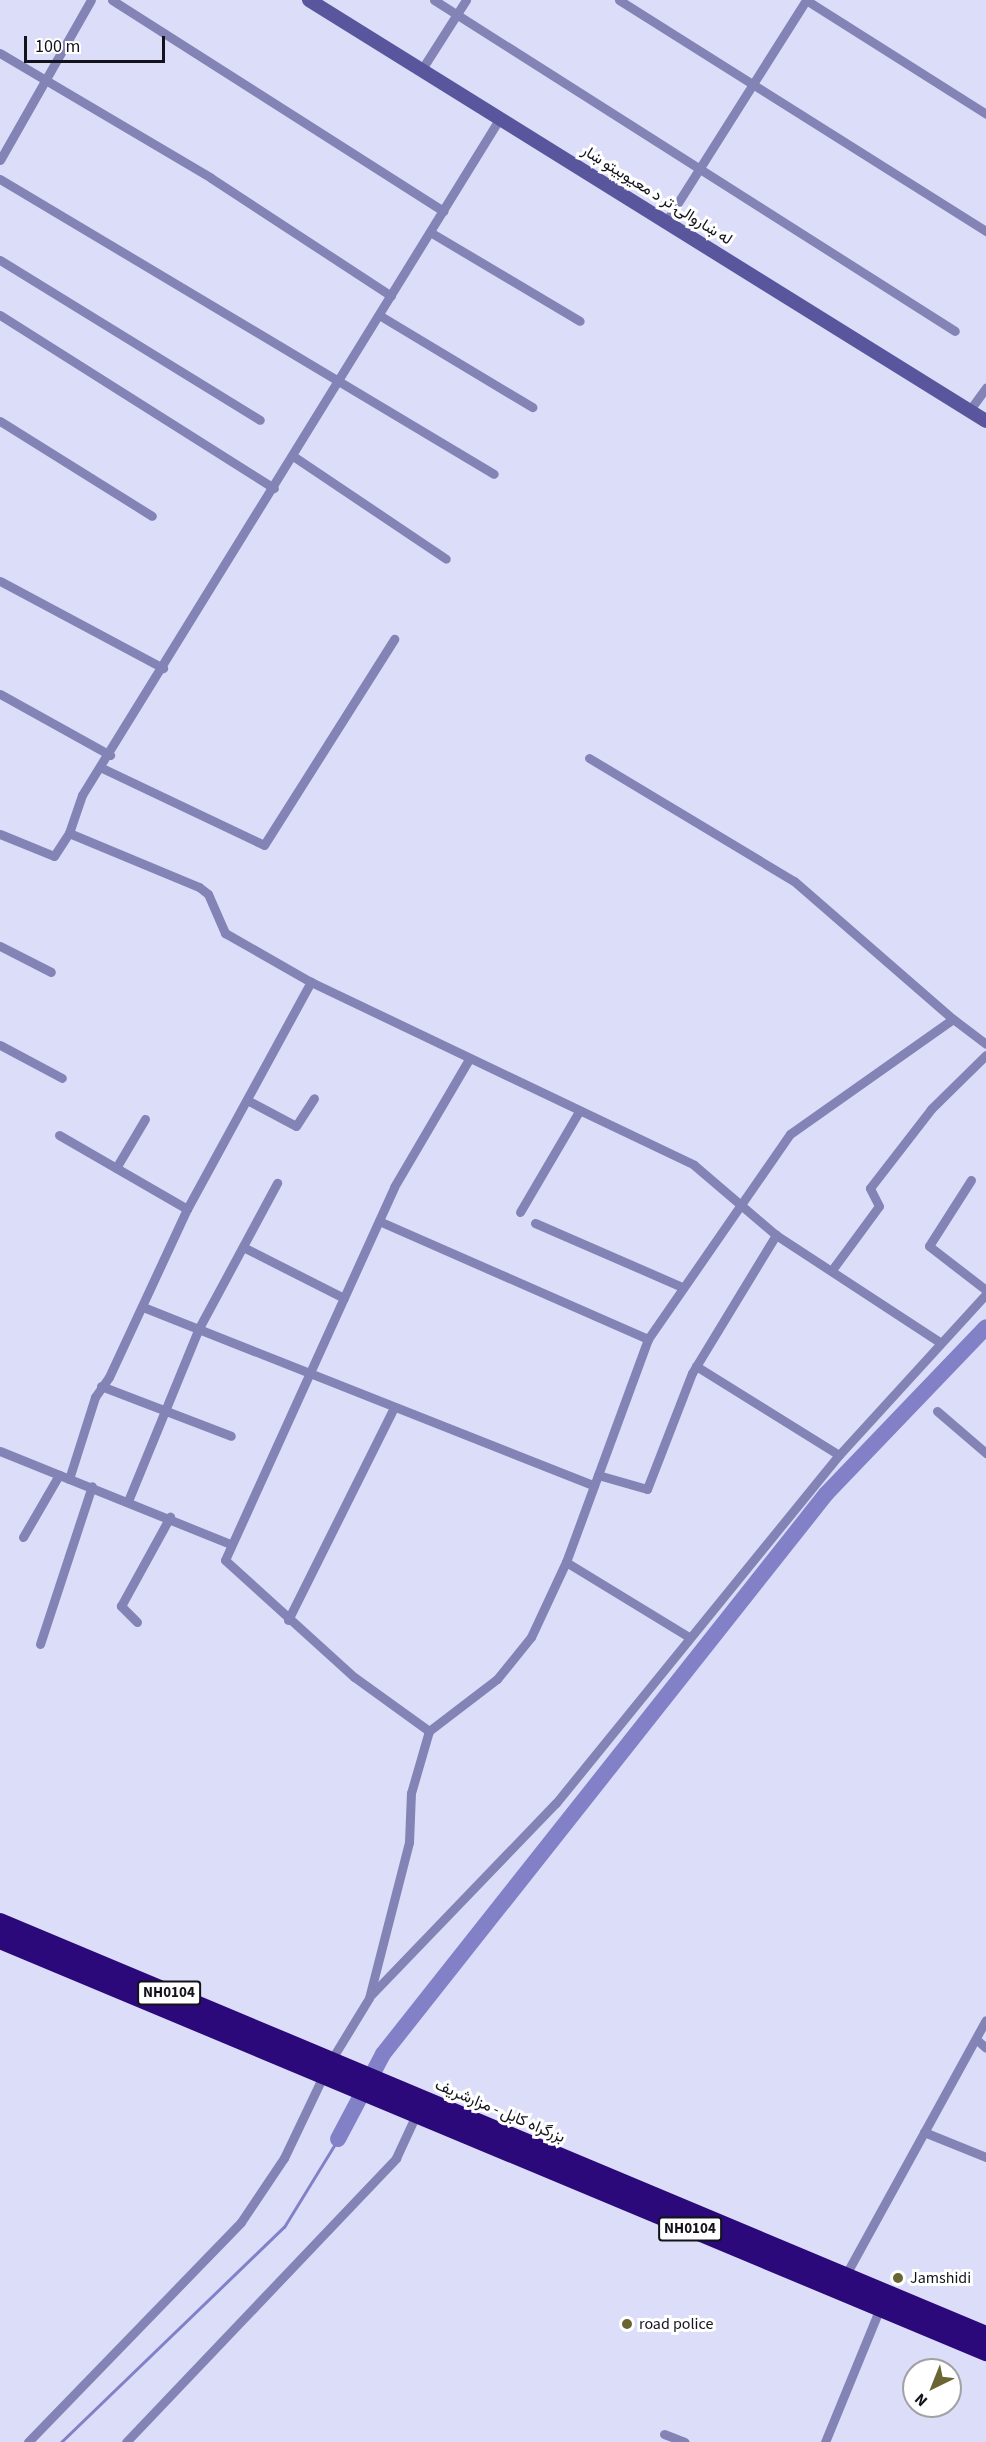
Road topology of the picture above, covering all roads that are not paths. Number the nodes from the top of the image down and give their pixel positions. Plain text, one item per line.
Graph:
1 (92, 0) edge
2 (112, 0) edge
3 (309, 0) edge
4 (434, 0) edge
5 (466, 0) edge
6 (619, 0) edge
7 (806, 0) edge
8 (457, 14) junction
9 (0, 53) edge
10 (422, 69) junction
11 (44, 79) junction
12 (752, 85) junction
13 (986, 114) edge
14 (500, 118) junction
15 (0, 160) edge
16 (700, 168) junction
17 (0, 179) edge
18 (443, 211) junction
19 (667, 220) junction
20 (986, 231) edge
21 (430, 232) junction
22 (0, 260) edge
23 (391, 296) junction
24 (0, 315) edge
25 (380, 315) junction
26 (580, 321) dead end
27 (955, 332) dead end
28 (337, 385) junction
29 (986, 388) edge
30 (532, 407) dead end
31 (969, 411) junction
32 (260, 420) dead end
33 (0, 421) edge
34 (986, 421) edge
35 (293, 456) junction
36 (494, 474) dead end
37 (274, 488) junction
38 (152, 516) dead end
39 (447, 559) dead end
40 (0, 581) edge
41 (394, 639) dead end
42 (163, 668) junction
43 (0, 694) edge
44 (110, 755) junction
45 (589, 758) dead end
46 (102, 768) junction
47 (0, 834) edge
48 (69, 834) junction
49 (0, 946) edge
50 (51, 972) dead end
51 (311, 982) junction
52 (953, 1019) junction
53 (986, 1044) edge
54 (0, 1045) edge
55 (986, 1055) edge
56 (470, 1059) junction
57 (62, 1078) dead end
58 (314, 1098) dead end
59 (246, 1100) junction
60 (578, 1113) junction
61 (145, 1119) dead end
62 (59, 1135) dead end
63 (116, 1168) junction
64 (972, 1180) dead end
65 (277, 1183) dead end
66 (739, 1204) junction
67 (187, 1209) junction
68 (520, 1212) dead end
69 (379, 1221) junction
70 (535, 1223) dead end
71 (776, 1235) junction
72 (243, 1247) junction
73 (832, 1270) junction
74 (682, 1287) junction
75 (986, 1292) edge
76 (344, 1298) junction
77 (143, 1307) junction
78 (199, 1328) junction
79 (648, 1338) junction
80 (941, 1343) junction
81 (696, 1366) junction
82 (310, 1374) junction
83 (101, 1386) junction
84 (394, 1407) junction
85 (164, 1410) junction
86 (937, 1411) dead end
87 (231, 1436) dead end
88 (0, 1451) edge
89 (986, 1453) edge
90 (839, 1455) junction
91 (59, 1475) junction
92 (598, 1475) junction
93 (69, 1479) junction
94 (92, 1486) junction
95 (594, 1486) junction
96 (128, 1501) junction
97 (170, 1517) junction
98 (23, 1537) dead end
99 (230, 1544) junction
100 (566, 1562) junction
101 (288, 1620) junction
102 (137, 1622) dead end
103 (689, 1637) junction
104 (40, 1644) dead end
105 (429, 1731) junction
106 (0, 1922) edge
107 (0, 1940) edge
108 (369, 1998) junction
109 (986, 2020) edge
110 (976, 2039) junction
111 (986, 2048) edge
112 (330, 2071) junction
113 (398, 2099) junction
114 (416, 2115) junction
115 (924, 2132) junction
116 (986, 2157) edge
117 (841, 2283) junction
118 (880, 2308) junction
119 (986, 2336) edge
120 (986, 2352) edge
121 (664, 2434) dead end
122 (28, 2442) edge
123 (126, 2442) edge
124 (685, 2442) edge
125 (825, 2442) edge

1 - 11 street
2 - 18 street
3 - 10 street, له ښاروالۍ تر د معیوبیتو ښار
4 - 8 street
5 - 8 street
6 - 12 street
7 - 12 street
7 - 13 street
8 - 10 street
8 - 16 street
9 - 11 street
10 - 14 street, له ښاروالۍ تر د معیوبیتو ښار
11 - 15 street
11 - 23 street
12 - 16 street
12 - 20 street
14 - 18 street
14 - 19 street, له ښاروالۍ تر د معیوبیتو ښار
16 - 19 street
16 - 27 street
17 - 28 street
18 - 21 street
19 - 31 street, له ښاروالۍ تر د معیوبیتو ښار
21 - 23 street
21 - 26 street
22 - 32 street
23 - 25 street
24 - 37 street
25 - 28 street
25 - 30 street
28 - 35 street
28 - 36 street
29 - 31 street
31 - 34 street, له ښاروالۍ تر د معیوبیتو ښار
33 - 38 street
35 - 37 street
35 - 39 street
37 - 42 street
40 - 42 street
41 - 46 street
42 - 44 street
43 - 44 street
44 - 46 street
45 - 52 street
46 - 48 street
47 - 48 street
48 - 51 street
49 - 50 street
51 - 56 street
51 - 59 street
52 - 53 street
52 - 66 street
54 - 57 street
55 - 73 street
56 - 60 street
56 - 69 street
58 - 59 street
59 - 67 street
60 - 66 street
60 - 68 street
61 - 63 street
62 - 63 street
63 - 67 street
64 - 75 street
65 - 72 street
66 - 71 street
66 - 74 street
67 - 77 street
69 - 76 street
69 - 79 street
70 - 74 street
71 - 73 street
71 - 81 street
72 - 76 street
72 - 78 street
73 - 80 street
74 - 79 street
75 - 80 street
76 - 82 street
77 - 78 street
77 - 83 street
78 - 82 street
78 - 85 street
79 - 92 street
80 - 90 street
81 - 90 street
81 - 92 street
82 - 84 street
82 - 99 street
83 - 85 street
83 - 93 street
84 - 95 street
84 - 101 street
85 - 87 street
85 - 96 street
86 - 89 street
88 - 91 street
90 - 103 street
91 - 93 street
91 - 98 street
92 - 95 street
93 - 94 street
94 - 96 street
94 - 104 street
95 - 100 street
96 - 97 street
97 - 99 street
97 - 102 street
99 - 101 street
100 - 103 street
100 - 105 street
101 - 105 street
103 - 108 street
105 - 108 street
106 - 112 highway, بزرگراه کابل - مزارشریف / NH0104
107 - 112 highway, بزرگراه کابل - مزارشریف / NH0104
108 - 112 street
109 - 110 street
110 - 111 street
110 - 115 street
112 - 113 highway, بزرگراه کابل - مزارشریف / NH0104
112 - 122 street
113 - 114 highway, بزرگراه کابل - مزارشریف / NH0104
113 - 117 highway, بزرگراه کابل - مزارشریف / NH0104
114 - 117 highway, بزرگراه کابل - مزارشریف / NH0104
114 - 123 street
115 - 116 street
115 - 117 street
117 - 118 highway, بزرگراه کابل - مزارشریف / NH0104
117 - 119 highway, بزرگراه کابل - مزارشریف / NH0104
118 - 120 highway, بزرگراه کابل - مزارشریف / NH0104
118 - 125 street
121 - 124 street

